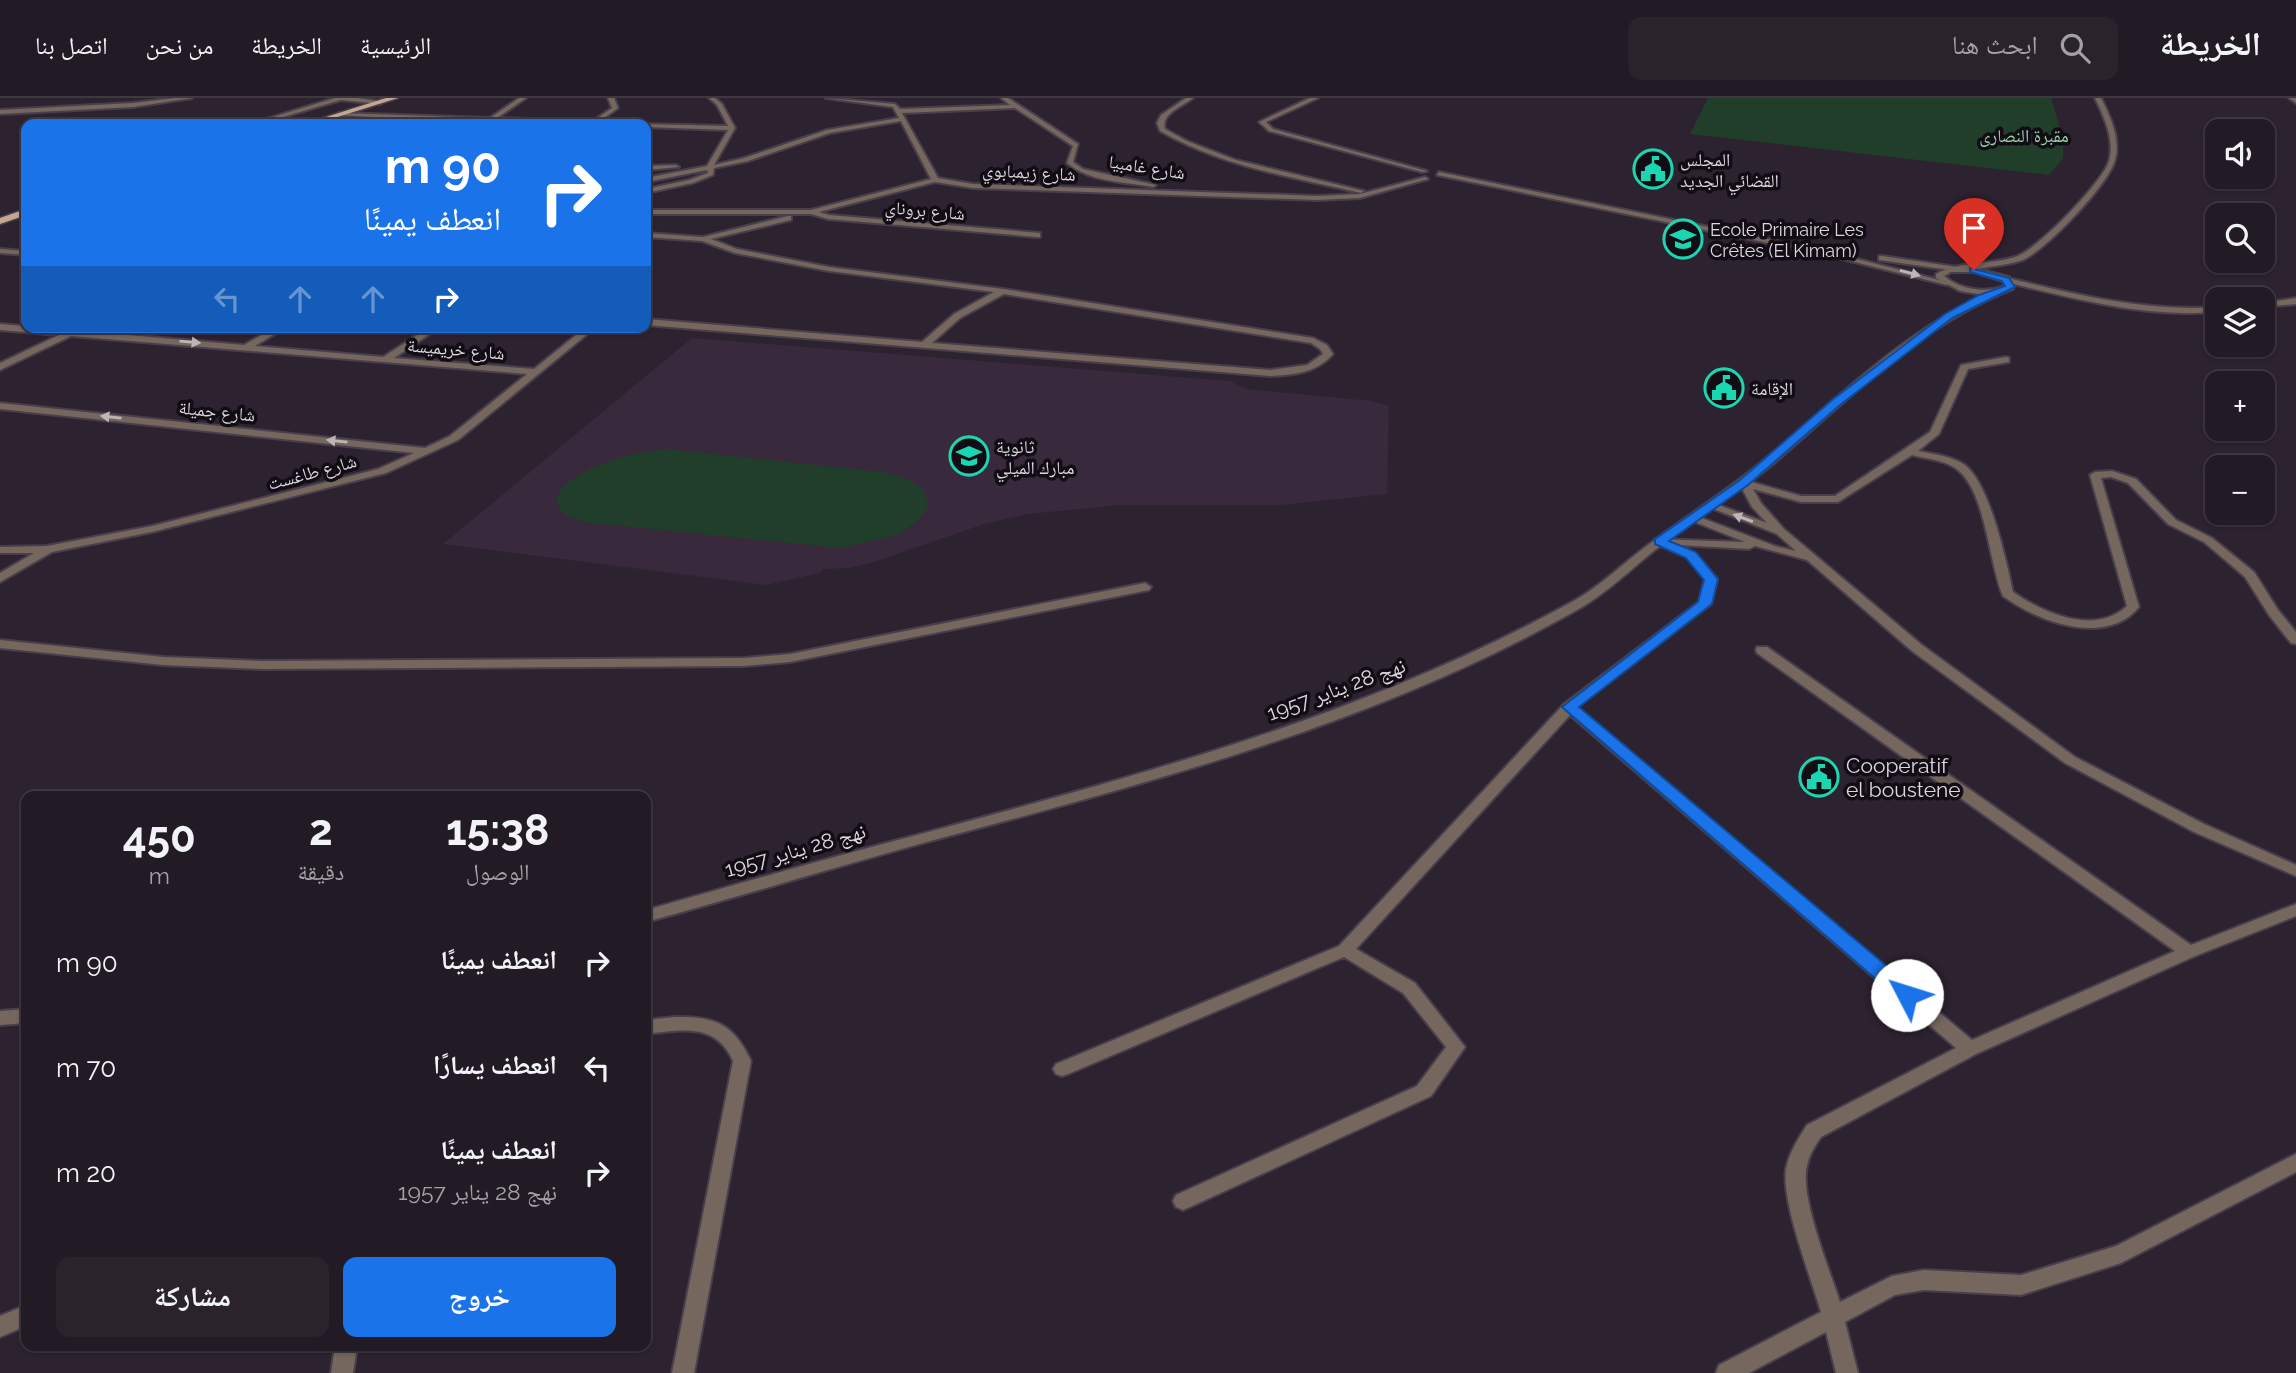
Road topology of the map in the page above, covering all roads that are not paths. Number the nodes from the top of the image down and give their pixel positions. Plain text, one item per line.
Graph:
1 (189, 98) edge
2 (394, 98) edge
3 (523, 98) edge
4 (611, 98) edge
5 (712, 98) edge
6 (829, 98) edge
7 (1004, 98) edge
8 (1190, 98) edge
9 (1315, 98) edge
10 (2098, 98) edge
11 (2291, 98) edge
12 (2296, 101) edge
13 (380, 102) junction
14 (1017, 106) junction
15 (0, 112) edge
16 (339, 115) junction
17 (901, 115) junction
18 (271, 119) edge
19 (325, 119) edge
20 (422, 119) edge
21 (492, 119) edge
22 (600, 119) edge
23 (651, 125) edge
24 (732, 128) junction
25 (1384, 160) junction
26 (710, 165) junction
27 (651, 168) edge
28 (1424, 171) junction
29 (1410, 174) junction
30 (1436, 177) junction
31 (651, 179) edge
32 (935, 180) junction
33 (1425, 180) junction
34 (1389, 187) junction
35 (651, 190) edge
36 (1371, 194) junction
37 (1243, 196) junction
38 (651, 212) edge
39 (812, 212) junction
40 (21, 214) edge
41 (0, 221) edge
42 (651, 234) edge
43 (1037, 235) dead end
44 (703, 239) junction
45 (0, 251) edge
46 (21, 253) edge
47 (1826, 253) junction
48 (2019, 259) junction
49 (1959, 269) junction
50 (2007, 280) junction
51 (1949, 284) junction
52 (1003, 291) junction
53 (1997, 291) junction
54 (2081, 298) junction
55 (2296, 301) edge
56 (2275, 304) edge
57 (2205, 310) edge
58 (1948, 316) junction
59 (651, 322) edge
60 (0, 327) edge
61 (21, 328) edge
62 (68, 333) edge
63 (83, 333) edge
64 (271, 333) edge
65 (427, 333) edge
66 (584, 333) edge
67 (925, 344) junction
68 (248, 346) junction
69 (386, 359) junction
70 (2006, 360) dead end
71 (0, 367) edge
72 (533, 372) junction
73 (0, 406) edge
74 (430, 451) junction
75 (1910, 452) junction
76 (1744, 483) junction
77 (1712, 506) junction
78 (1694, 518) junction
79 (1781, 532) junction
80 (1660, 541) junction
81 (47, 549) junction
82 (1772, 549) junction
83 (0, 550) edge
84 (1814, 558) junction
85 (0, 578) edge
86 (1145, 587) dead end
87 (2296, 640) edge
88 (0, 644) edge
89 (1762, 650) dead end
90 (1569, 707) junction
91 (2296, 871) edge
92 (2296, 910) edge
93 (651, 915) edge
94 (1345, 950) junction
95 (2189, 952) junction
96 (21, 1016) edge
97 (0, 1018) edge
98 (651, 1026) edge
99 (1970, 1049) junction
100 (1062, 1069) dead end
101 (2296, 1161) edge
102 (1183, 1200) dead end
103 (0, 1314) edge
104 (21, 1315) edge
105 (21, 1317) edge
106 (1834, 1319) junction
107 (0, 1327) edge
108 (345, 1351) edge
109 (342, 1373) edge
110 (683, 1373) edge
111 (1727, 1373) edge
112 (1847, 1373) edge

1 - 15 street
2 - 13 main road
3 - 21 street
4 - 22 street
5 - 24 street
6 - 17 street
7 - 14 street, شارع غامبيا
8 - 36 street
9 - 25 street
10 - 48 street
11 - 12 street
13 - 16 main road
13 - 18 street
14 - 17 street
14 - 37 street, شارع غامبيا
16 - 19 main road
16 - 20 street
17 - 26 street
17 - 32 street
23 - 24 street
24 - 26 street
25 - 28 street
25 - 29 street
26 - 27 street
26 - 31 street
26 - 35 street
28 - 29 street
28 - 30 street
29 - 33 street
29 - 34 street, شارع زيمبابوي
30 - 33 street, شارع زيمبابوي
30 - 47 street
32 - 37 street, شارع زيمبابوي
32 - 39 street
33 - 34 street, شارع زيمبابوي
34 - 36 street, شارع زيمبابوي
36 - 37 street, شارع زيمبابوي
38 - 39 street
39 - 43 street, شارع بروناي
39 - 44 street
40 - 41 main road
42 - 44 street
44 - 52 street
45 - 46 street
47 - 49 street
47 -> 51 street
48 - 49 street
48 - 50 street
49 - 50 street
49 - 51 street
50 - 53 street
50 - 54 street
51 - 53 street
51 - 58 street
52 - 67 street
52 - 67 street
53 - 54 street
53 - 58 street, نهج 28 يناير 1957
54 - 57 street
55 - 56 street
58 - 76 street, نهج 28 يناير 1957
59 - 67 street
60 - 61 street, شارع خريميسة
62 - 71 street
63 -> 68 street, شارع خريميسة
64 - 68 street
65 - 69 street
66 - 72 street, شارع طاغست
68 - 69 street, شارع خريميسة
69 - 72 street, شارع خريميسة
70 - 75 street
72 - 74 street, شارع طاغست
74 -> 73 street, شارع جميلة
74 - 81 street, شارع طاغست
75 - 76 street
75 - 87 street
76 - 77 street, نهج 28 يناير 1957
76 - 79 street
77 - 78 street, نهج 28 يناير 1957
79 -> 77 street
78 - 80 street, نهج 28 يناير 1957
78 - 82 street
79 - 84 street
80 - 82 street
80 - 90 street
80 - 93 street, نهج 28 يناير 1957
81 - 83 street, شارع طاغست
81 - 85 street
82 - 84 street
84 - 91 street
86 - 88 street
89 - 95 street
90 - 94 street
90 - 99 street
92 - 95 street
94 - 100 street
94 - 102 street
95 - 99 street
96 - 97 street
98 - 110 street
99 - 106 street
101 - 106 street
103 - 104 street
105 - 107 street
106 - 111 street
106 - 112 street
108 - 109 street

